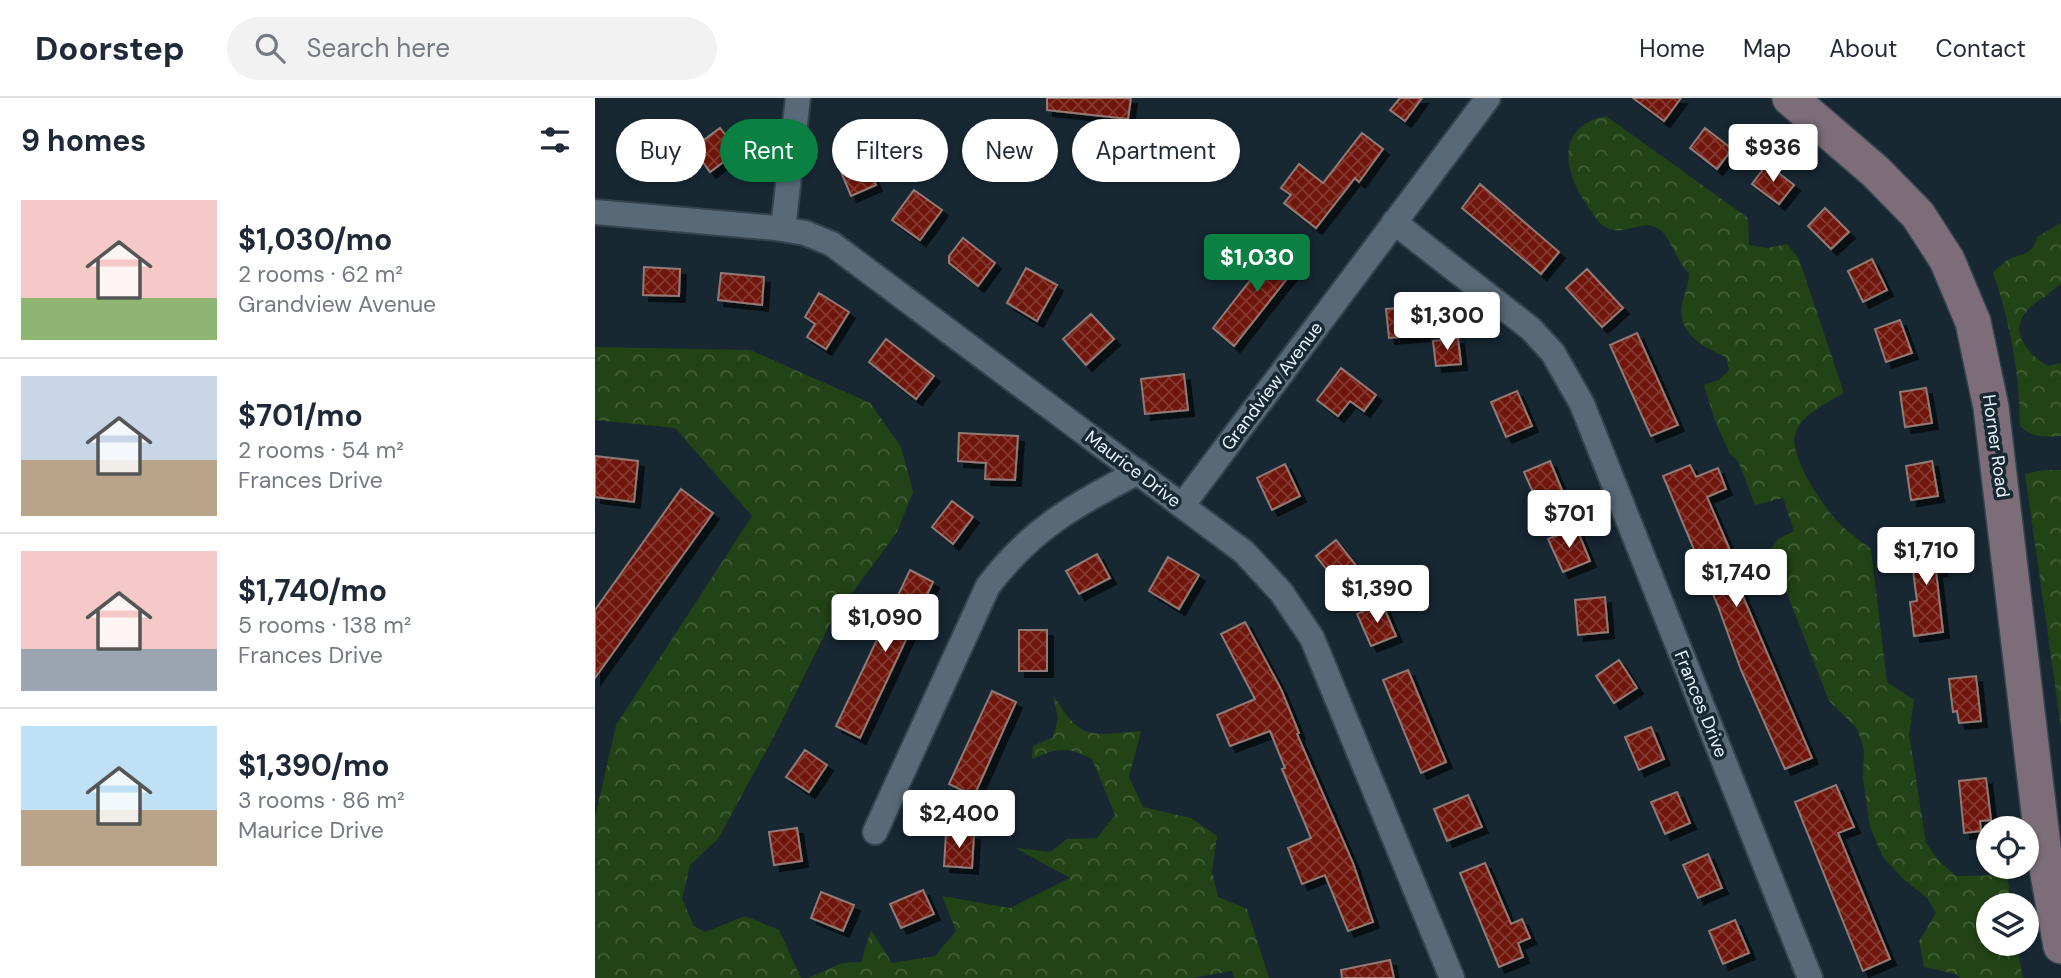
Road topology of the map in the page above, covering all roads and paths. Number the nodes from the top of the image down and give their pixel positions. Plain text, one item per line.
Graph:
1 (798, 98) edge
2 (1487, 98) edge
3 (1790, 98) edge
4 (595, 212) edge
5 (1394, 222) junction
6 (783, 229) junction
7 (1138, 472) junction
8 (1182, 506) junction
9 (875, 832) dead end
10 (2061, 946) edge
11 (1452, 978) edge
12 (1811, 978) edge

1 - 6 street
2 - 5 street, Grandview Avenue
3 - 10 main road, Horner Road
4 - 6 street, Maurice Drive
5 - 8 street, Grandview Avenue
5 - 12 street, Frances Drive
6 - 7 street, Maurice Drive
7 - 8 street, Maurice Drive
7 - 9 street
8 - 11 street, Maurice Drive

